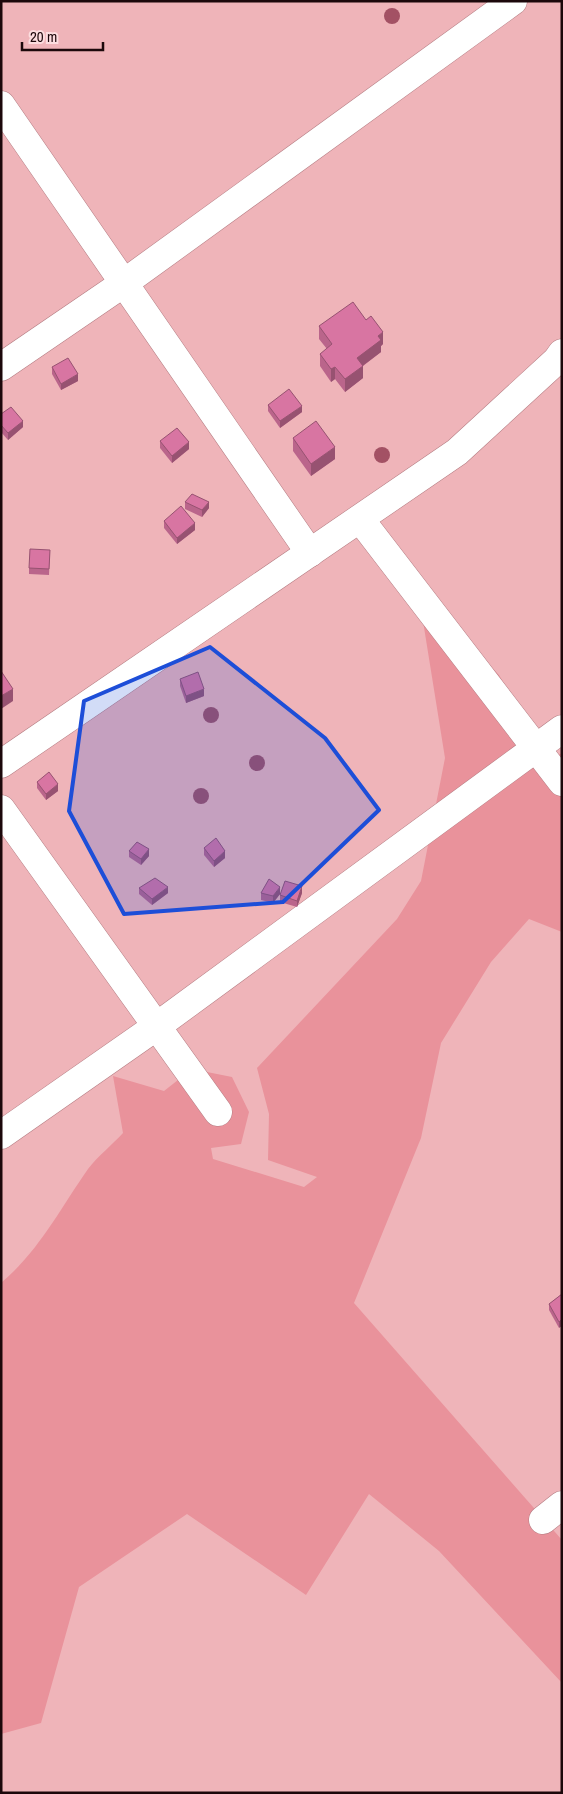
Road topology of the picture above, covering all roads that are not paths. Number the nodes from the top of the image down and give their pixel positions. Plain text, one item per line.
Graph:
1 (513, 1) edge
2 (1, 105) edge
3 (124, 283) junction
4 (562, 353) edge
5 (1, 367) edge
6 (360, 519) junction
7 (310, 553) junction
8 (562, 729) edge
9 (536, 749) junction
10 (1, 764) edge
11 (562, 782) edge
12 (1, 809) edge
13 (157, 1026) junction
14 (218, 1112) dead end
15 (1, 1135) edge

1 - 3 street
2 - 3 street
3 - 5 street
3 - 7 street
4 - 6 street
6 - 7 street
6 - 9 street
7 - 10 street
8 - 9 street
9 - 11 street
9 - 13 street
12 - 13 street
13 - 14 street
13 - 15 street

